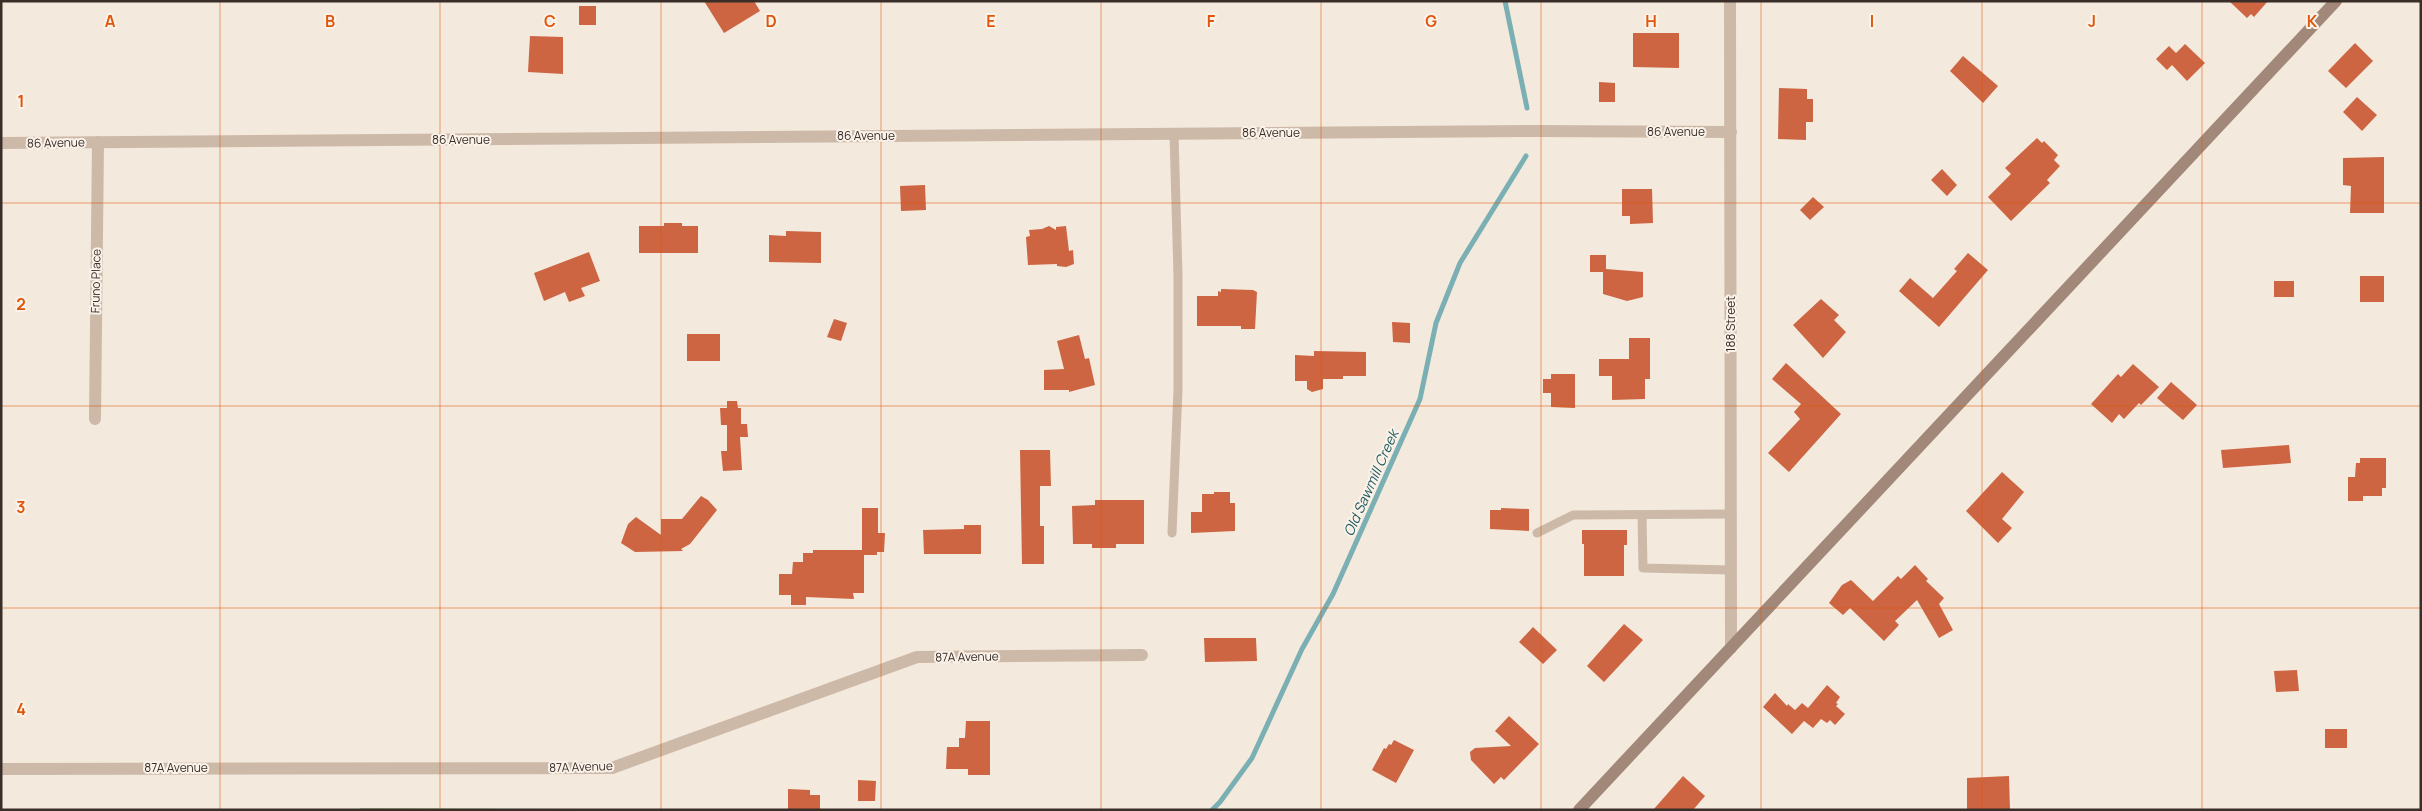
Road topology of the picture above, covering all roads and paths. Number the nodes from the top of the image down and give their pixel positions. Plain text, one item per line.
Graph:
1 (1730, 1) edge
2 (2336, 1) edge
3 (1731, 132) junction
4 (1174, 134) junction
5 (98, 142) junction
6 (1, 144) edge
7 (95, 419) dead end
8 (1731, 514) junction
9 (1642, 515) junction
10 (1172, 533) dead end
11 (1537, 533) dead end
12 (1731, 570) junction
13 (1731, 648) junction
14 (1142, 655) dead end
15 (1, 769) edge
16 (1579, 810) edge

1 - 3 street, 188 Street
2 - 13 main road
3 - 4 street, 86 Avenue
3 - 8 street, 188 Street
4 - 5 street, 86 Avenue
4 - 10 lane
5 - 6 street, 86 Avenue
5 - 7 street, Fruno Place
8 - 9 lane
8 - 12 street, 188 Street
9 - 11 lane
9 - 12 lane
12 - 13 street, 188 Street
13 - 16 main road
14 - 15 street, 87A Avenue

